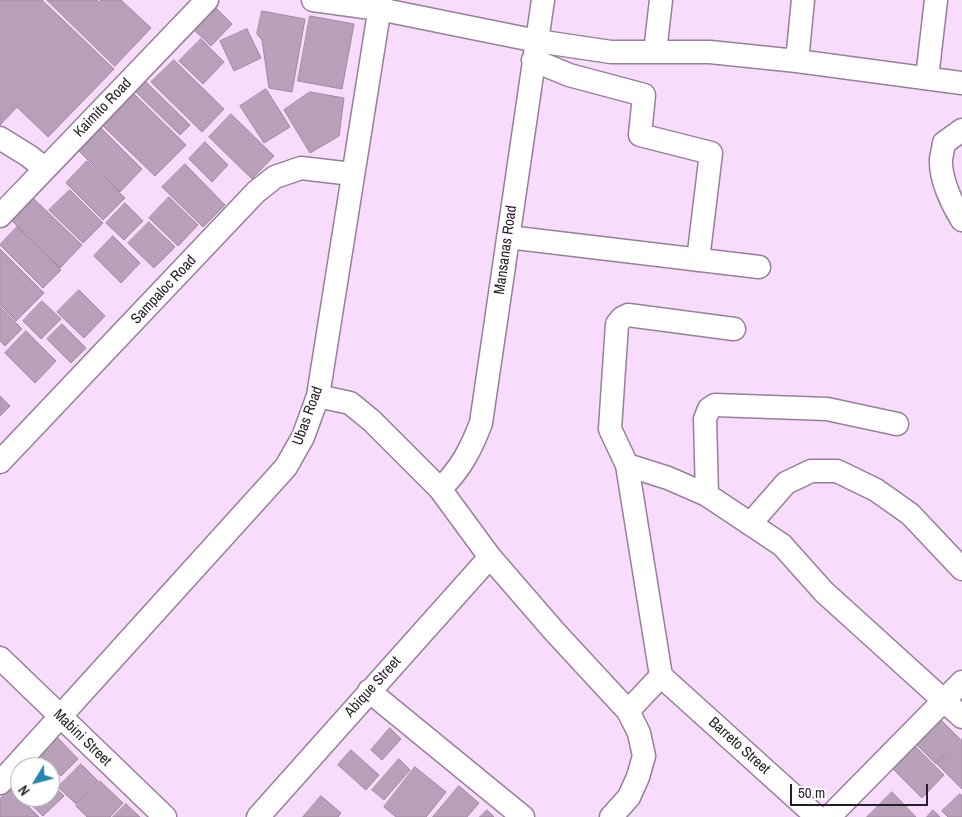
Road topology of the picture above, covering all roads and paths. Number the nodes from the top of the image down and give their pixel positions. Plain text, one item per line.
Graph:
1 (206, 0) edge
2 (313, 0) edge
3 (543, 0) edge
4 (661, 0) edge
5 (803, 0) edge
6 (936, 0) edge
7 (380, 5) edge
8 (535, 51) junction
9 (655, 52) junction
10 (797, 61) junction
11 (927, 78) junction
12 (962, 83) edge
13 (962, 130) edge
14 (0, 138) edge
15 (45, 169) junction
16 (352, 174) junction
17 (0, 216) edge
18 (962, 220) edge
19 (508, 237) junction
20 (698, 260) junction
21 (759, 267) dead end
22 (734, 329) dead end
23 (318, 396) junction
24 (897, 424) dead end
25 (0, 462) edge
26 (627, 465) junction
27 (440, 489) junction
28 (707, 495) junction
29 (750, 524) junction
30 (490, 557) junction
31 (962, 569) edge
32 (0, 658) edge
33 (661, 676) junction
34 (962, 682) edge
35 (369, 691) junction
36 (943, 701) junction
37 (628, 711) junction
38 (962, 717) edge
39 (60, 718) junction
40 (0, 783) edge
41 (164, 817) edge
42 (258, 817) edge
43 (523, 817) edge
44 (611, 817) edge
45 (817, 817) edge
46 (829, 817) edge

1 - 15 street, Kaimito Road
2 - 7 street
3 - 8 street, Mansanas Road
4 - 9 street
5 - 10 street
6 - 11 street
7 - 8 street
7 - 16 street, Ubas Road
8 - 9 street
8 - 19 street, Mansanas Road
8 - 20 street
9 - 10 street
10 - 11 street
11 - 12 street
13 - 18 street
14 - 15 street
15 - 17 street, Kaimito Road
16 - 23 street, Ubas Road
16 - 25 street, Sampaloc Road
19 - 20 street
19 - 27 street, Mansanas Road
20 - 21 street
22 - 26 street
23 - 27 street
23 - 39 street, Ubas Road
24 - 28 street
26 - 28 street
26 - 33 street
27 - 30 street
28 - 29 street
29 - 31 street
29 - 36 street
30 - 35 street, Abique Street
30 - 37 street
32 - 39 street, Mabini Street
33 - 37 street
33 - 45 street, Barreto Street
34 - 36 street
35 - 42 street, Abique Street
35 - 43 street
36 - 38 street
36 - 46 street
37 - 44 street
39 - 40 street, Ubas Road
39 - 41 street, Mabini Street

